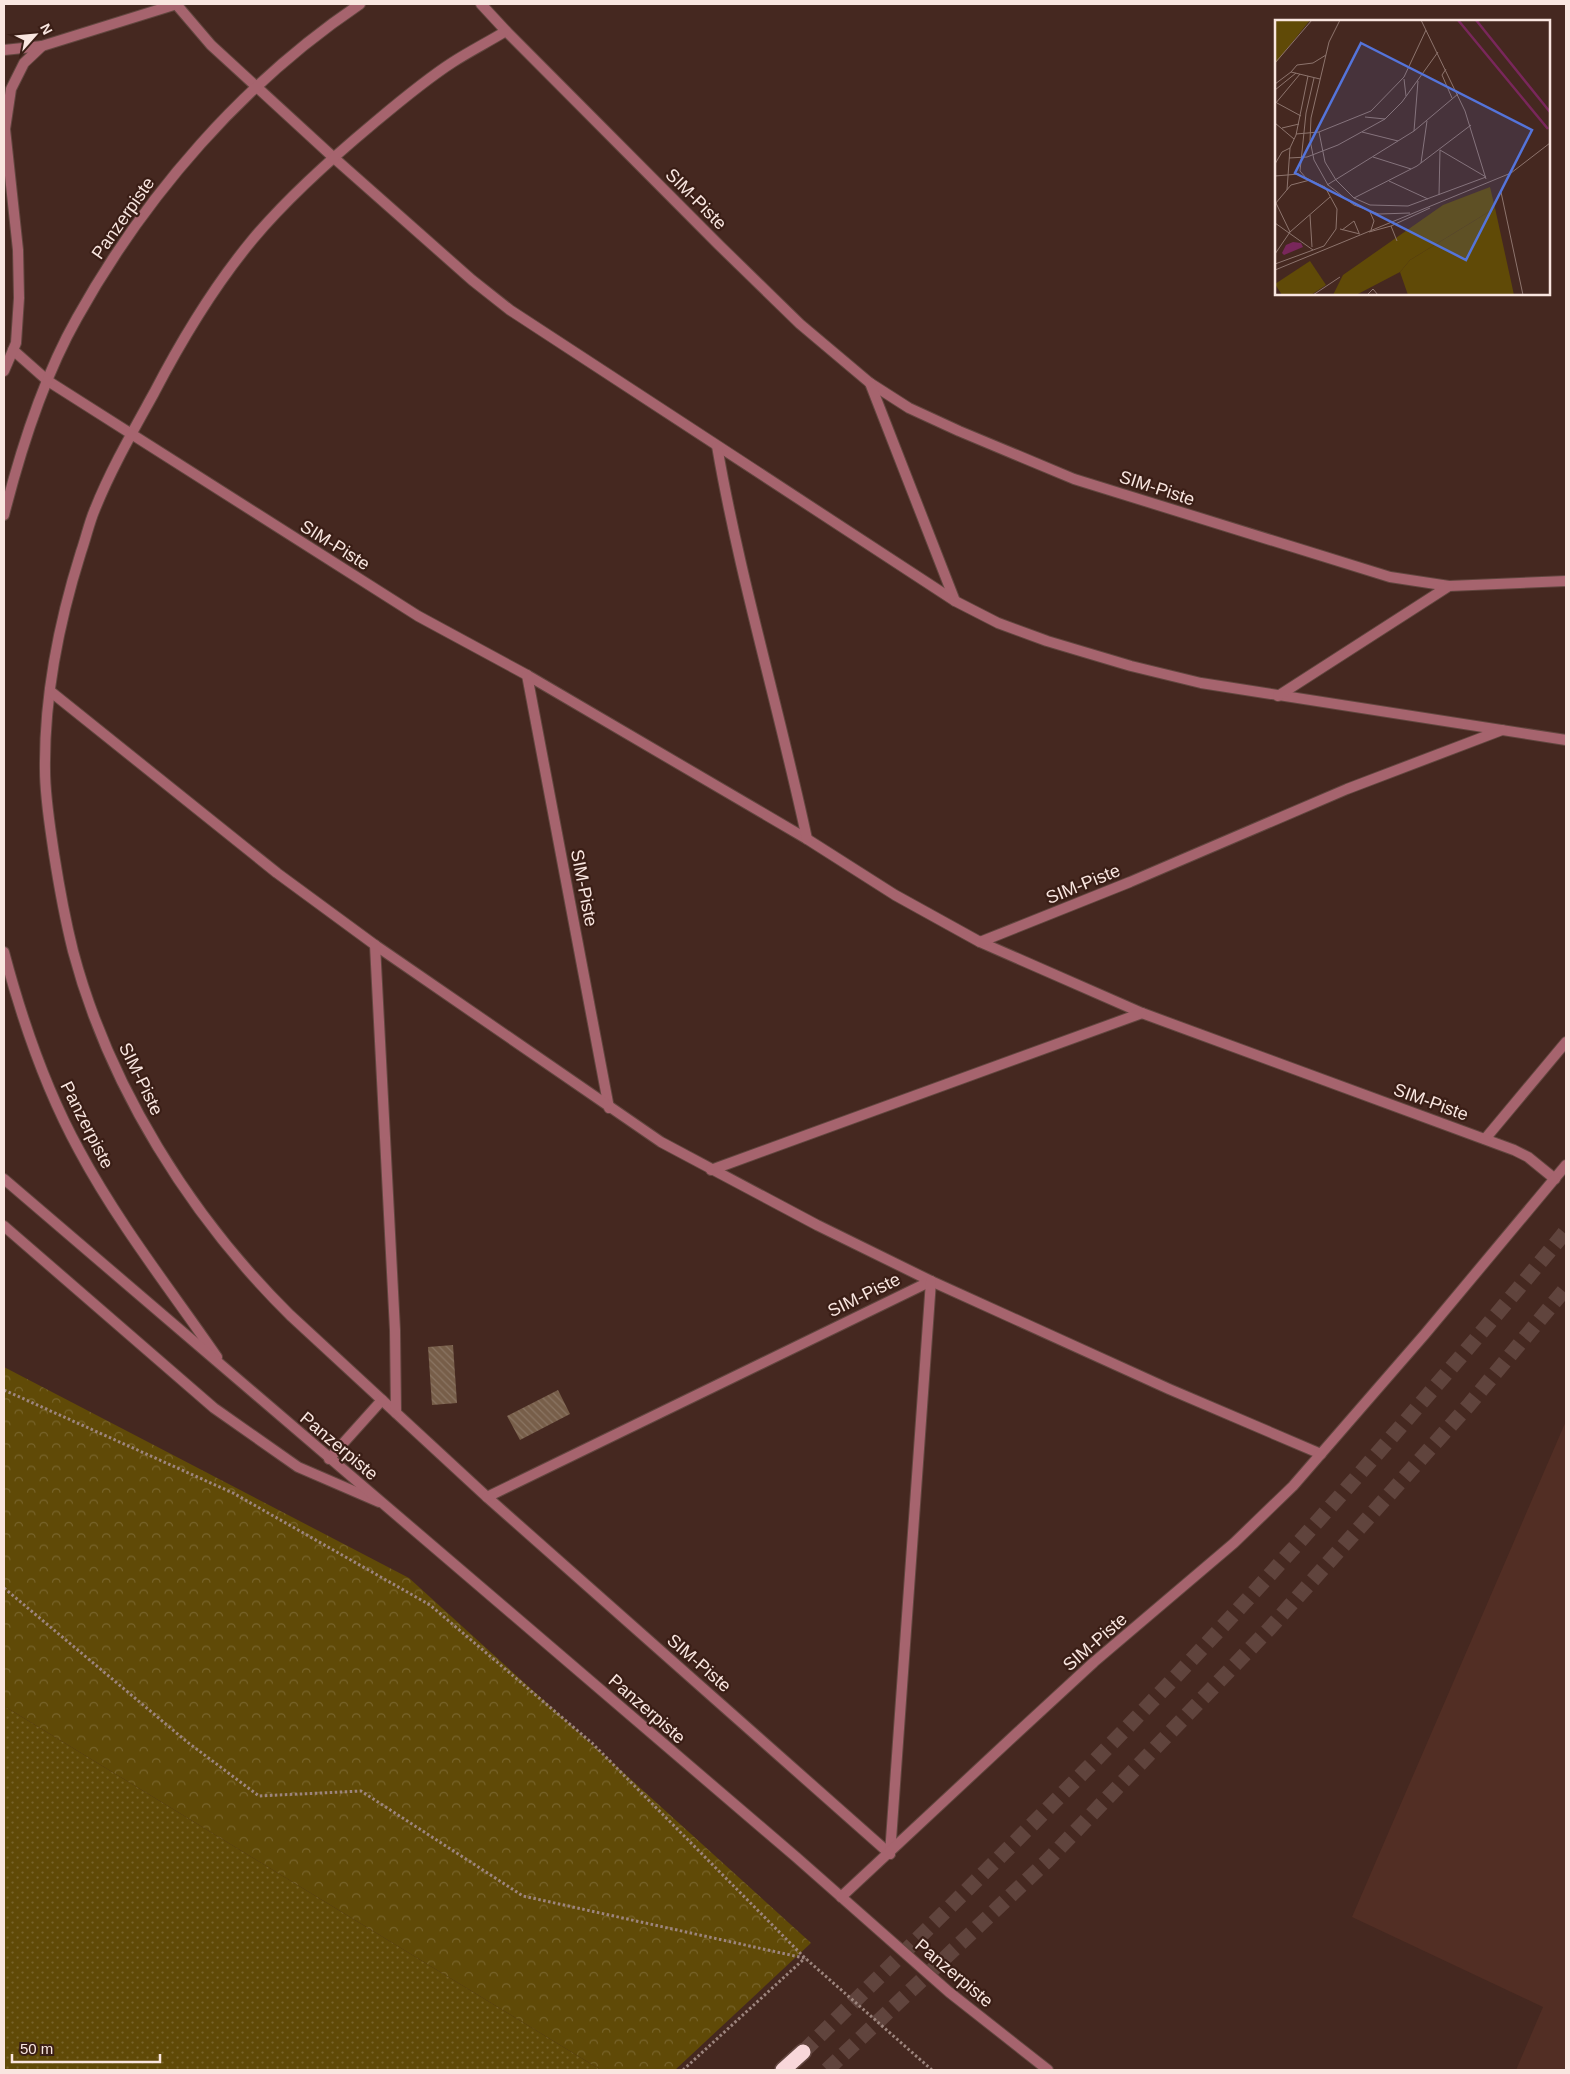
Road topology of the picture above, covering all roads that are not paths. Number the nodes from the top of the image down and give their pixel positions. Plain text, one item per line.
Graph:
1 (176, 4) edge
2 (360, 4) edge
3 (481, 4) edge
4 (506, 31) junction
5 (42, 46) junction
6 (5, 47) edge
7 (257, 86) junction
8 (333, 157) junction
9 (4, 180) edge
10 (12, 189) junction
11 (13, 350) junction
12 (4, 371) edge
13 (48, 381) junction
14 (870, 383) junction
15 (131, 435) junction
16 (717, 446) junction
17 (4, 515) edge
18 (1566, 581) edge
19 (1449, 586) junction
20 (955, 601) junction
21 (527, 675) junction
22 (50, 691) junction
23 (1278, 696) junction
24 (1503, 730) junction
25 (1566, 740) edge
26 (807, 839) junction
27 (980, 942) junction
28 (375, 945) junction
29 (4, 952) edge
30 (1142, 1013) junction
31 (1566, 1042) edge
32 (609, 1108) junction
33 (1485, 1139) junction
34 (1566, 1165) edge
35 (711, 1170) junction
36 (4, 1179) edge
37 (1555, 1179) junction
38 (4, 1226) edge
39 (931, 1281) junction
40 (227, 1370) junction
41 (382, 1400) junction
42 (396, 1413) junction
43 (1321, 1454) junction
44 (329, 1459) junction
45 (487, 1497) junction
46 (380, 1502) junction
47 (890, 1854) junction
48 (841, 1897) junction
49 (803, 2052) tunnel mouth
50 (783, 2070) edge
51 (1048, 2070) edge

1 - 5 street
1 - 7 street, SIM-Piste
2 - 7 street, Panzerpiste
3 - 4 street, SIM-Piste
4 - 8 street, SIM-Piste
4 - 14 street, SIM-Piste
5 - 6 street
5 - 10 street
7 - 8 street, SIM-Piste
7 - 13 street, Panzerpiste
8 - 15 street, SIM-Piste
8 - 16 street, SIM-Piste
9 - 10 street
10 - 11 street
11 - 12 street
11 - 13 street, SIM-Piste
13 - 15 street, SIM-Piste
13 - 17 street, Panzerpiste
14 - 19 street, SIM-Piste
14 - 20 street, SIM-Piste
15 - 21 street, SIM-Piste
15 - 22 street, SIM-Piste
16 - 20 street, SIM-Piste
16 - 26 street
18 - 19 street, SIM-Piste
19 - 23 street
20 - 23 street, SIM-Piste
21 - 26 street, SIM-Piste
21 - 32 street, SIM-Piste
22 - 28 street, SIM-Piste
22 - 41 street, SIM-Piste
23 - 24 street, SIM-Piste
24 - 25 street, SIM-Piste
24 - 27 street, SIM-Piste
26 - 27 street, SIM-Piste
27 - 30 street, SIM-Piste
28 - 32 street, SIM-Piste
28 - 42 street
29 - 40 street, Panzerpiste
30 - 33 street, SIM-Piste
30 - 35 street
31 - 33 street, SIM-Piste
32 - 35 street, SIM-Piste
33 - 37 street, SIM-Piste
34 - 37 street, SIM-Piste
35 - 39 street, SIM-Piste
36 - 40 street, Panzerpiste
37 - 43 street, SIM-Piste
38 - 46 street
39 - 43 street, SIM-Piste
39 - 45 street, SIM-Piste
39 - 47 street
40 - 44 street, Panzerpiste
41 - 42 street, SIM-Piste
41 - 44 street
42 - 45 street, SIM-Piste
43 - 47 street, SIM-Piste
44 - 46 street, Panzerpiste
45 - 47 street, SIM-Piste
46 - 48 street, Panzerpiste
47 - 48 street, SIM-Piste
48 - 51 street, Panzerpiste
49 - 50 highway

